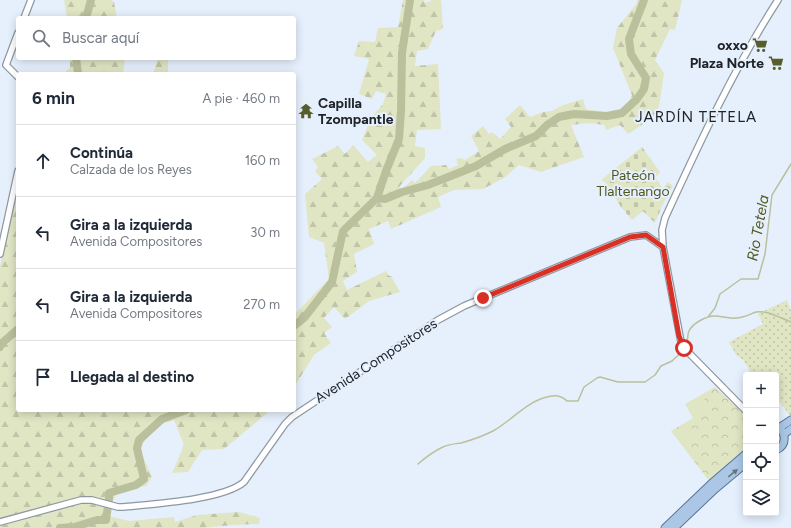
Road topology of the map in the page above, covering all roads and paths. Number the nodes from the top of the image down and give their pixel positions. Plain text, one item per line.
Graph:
1 (31, 0) edge
2 (778, 0) edge
3 (25, 16) edge
4 (16, 38) edge
5 (16, 76) edge
6 (16, 180) edge
7 (662, 230) junction
8 (652, 239) junction
9 (663, 247) junction
10 (0, 254) edge
11 (743, 408) edge
12 (791, 420) edge
13 (779, 426) edge
14 (779, 429) edge
15 (791, 429) edge
16 (784, 434) junction
17 (779, 448) edge
18 (743, 457) edge
19 (743, 466) edge
20 (0, 522) edge
21 (665, 528) edge
22 (674, 528) edge

1 - 3 street
2 - 7 street
4 - 5 street
6 - 10 street
7 - 8 street
7 - 9 street
8 - 9 street, Avenida Compositores
8 - 20 street, Avenida Compositores
9 - 11 street
12 - 13 main road
14 - 16 main road
15 - 16 main road
16 - 17 main road
18 - 21 main road
22 -> 19 main road

